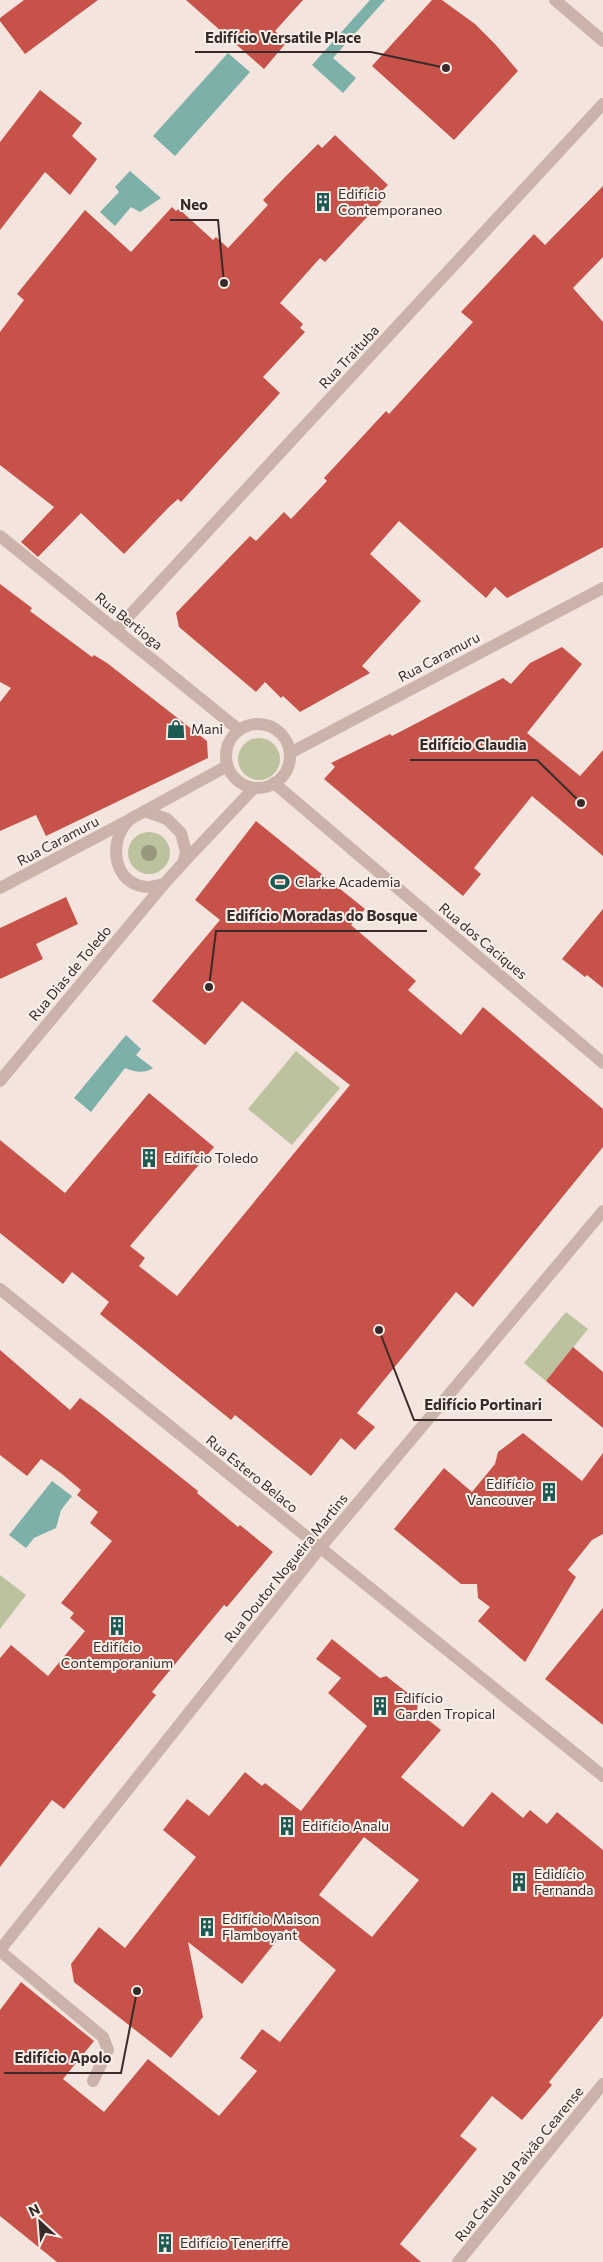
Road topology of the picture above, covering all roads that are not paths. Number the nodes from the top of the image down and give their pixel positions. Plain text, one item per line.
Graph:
1 (555, 0) edge
2 (603, 41) edge
3 (603, 104) edge
4 (0, 536) edge
5 (603, 588) edge
6 (116, 630) junction
7 (239, 730) junction
8 (290, 753) junction
9 (227, 766) junction
10 (274, 783) junction
11 (254, 788) junction
12 (145, 811) junction
13 (129, 820) junction
14 (183, 863) junction
15 (164, 884) junction
16 (0, 888) edge
17 (603, 1063) edge
18 (0, 1081) edge
19 (603, 1211) edge
20 (0, 1289) edge
21 (320, 1548) junction
22 (603, 1776) edge
23 (0, 1950) edge
24 (93, 2082) dead end
25 (603, 2084) edge
26 (458, 2262) edge

1 - 2 street
3 - 6 street, Rua Traituba
4 - 6 street, Rua Bertioga
5 - 8 street, Rua Caramuru
6 - 7 street, Rua Bertioga
7 - 8 street
7 - 9 street
8 - 10 street
9 - 11 street
9 - 12 street
10 - 11 street
10 - 17 street, Rua dos Caciques
11 - 14 street
12 - 13 street
12 - 14 street
13 - 15 street
13 - 16 street, Rua Caramuru
14 - 15 street
15 - 18 street, Rua Dias de Toledo
19 - 21 street, Rua Doutor Nogueira Martins
20 - 21 street, Rua Estero Belaco
21 - 22 street, Rua Estero Belaco
21 - 23 street, Rua Doutor Nogueira Martins
23 - 24 street
25 - 26 street, Rua Catulo da Paixão Cearense

